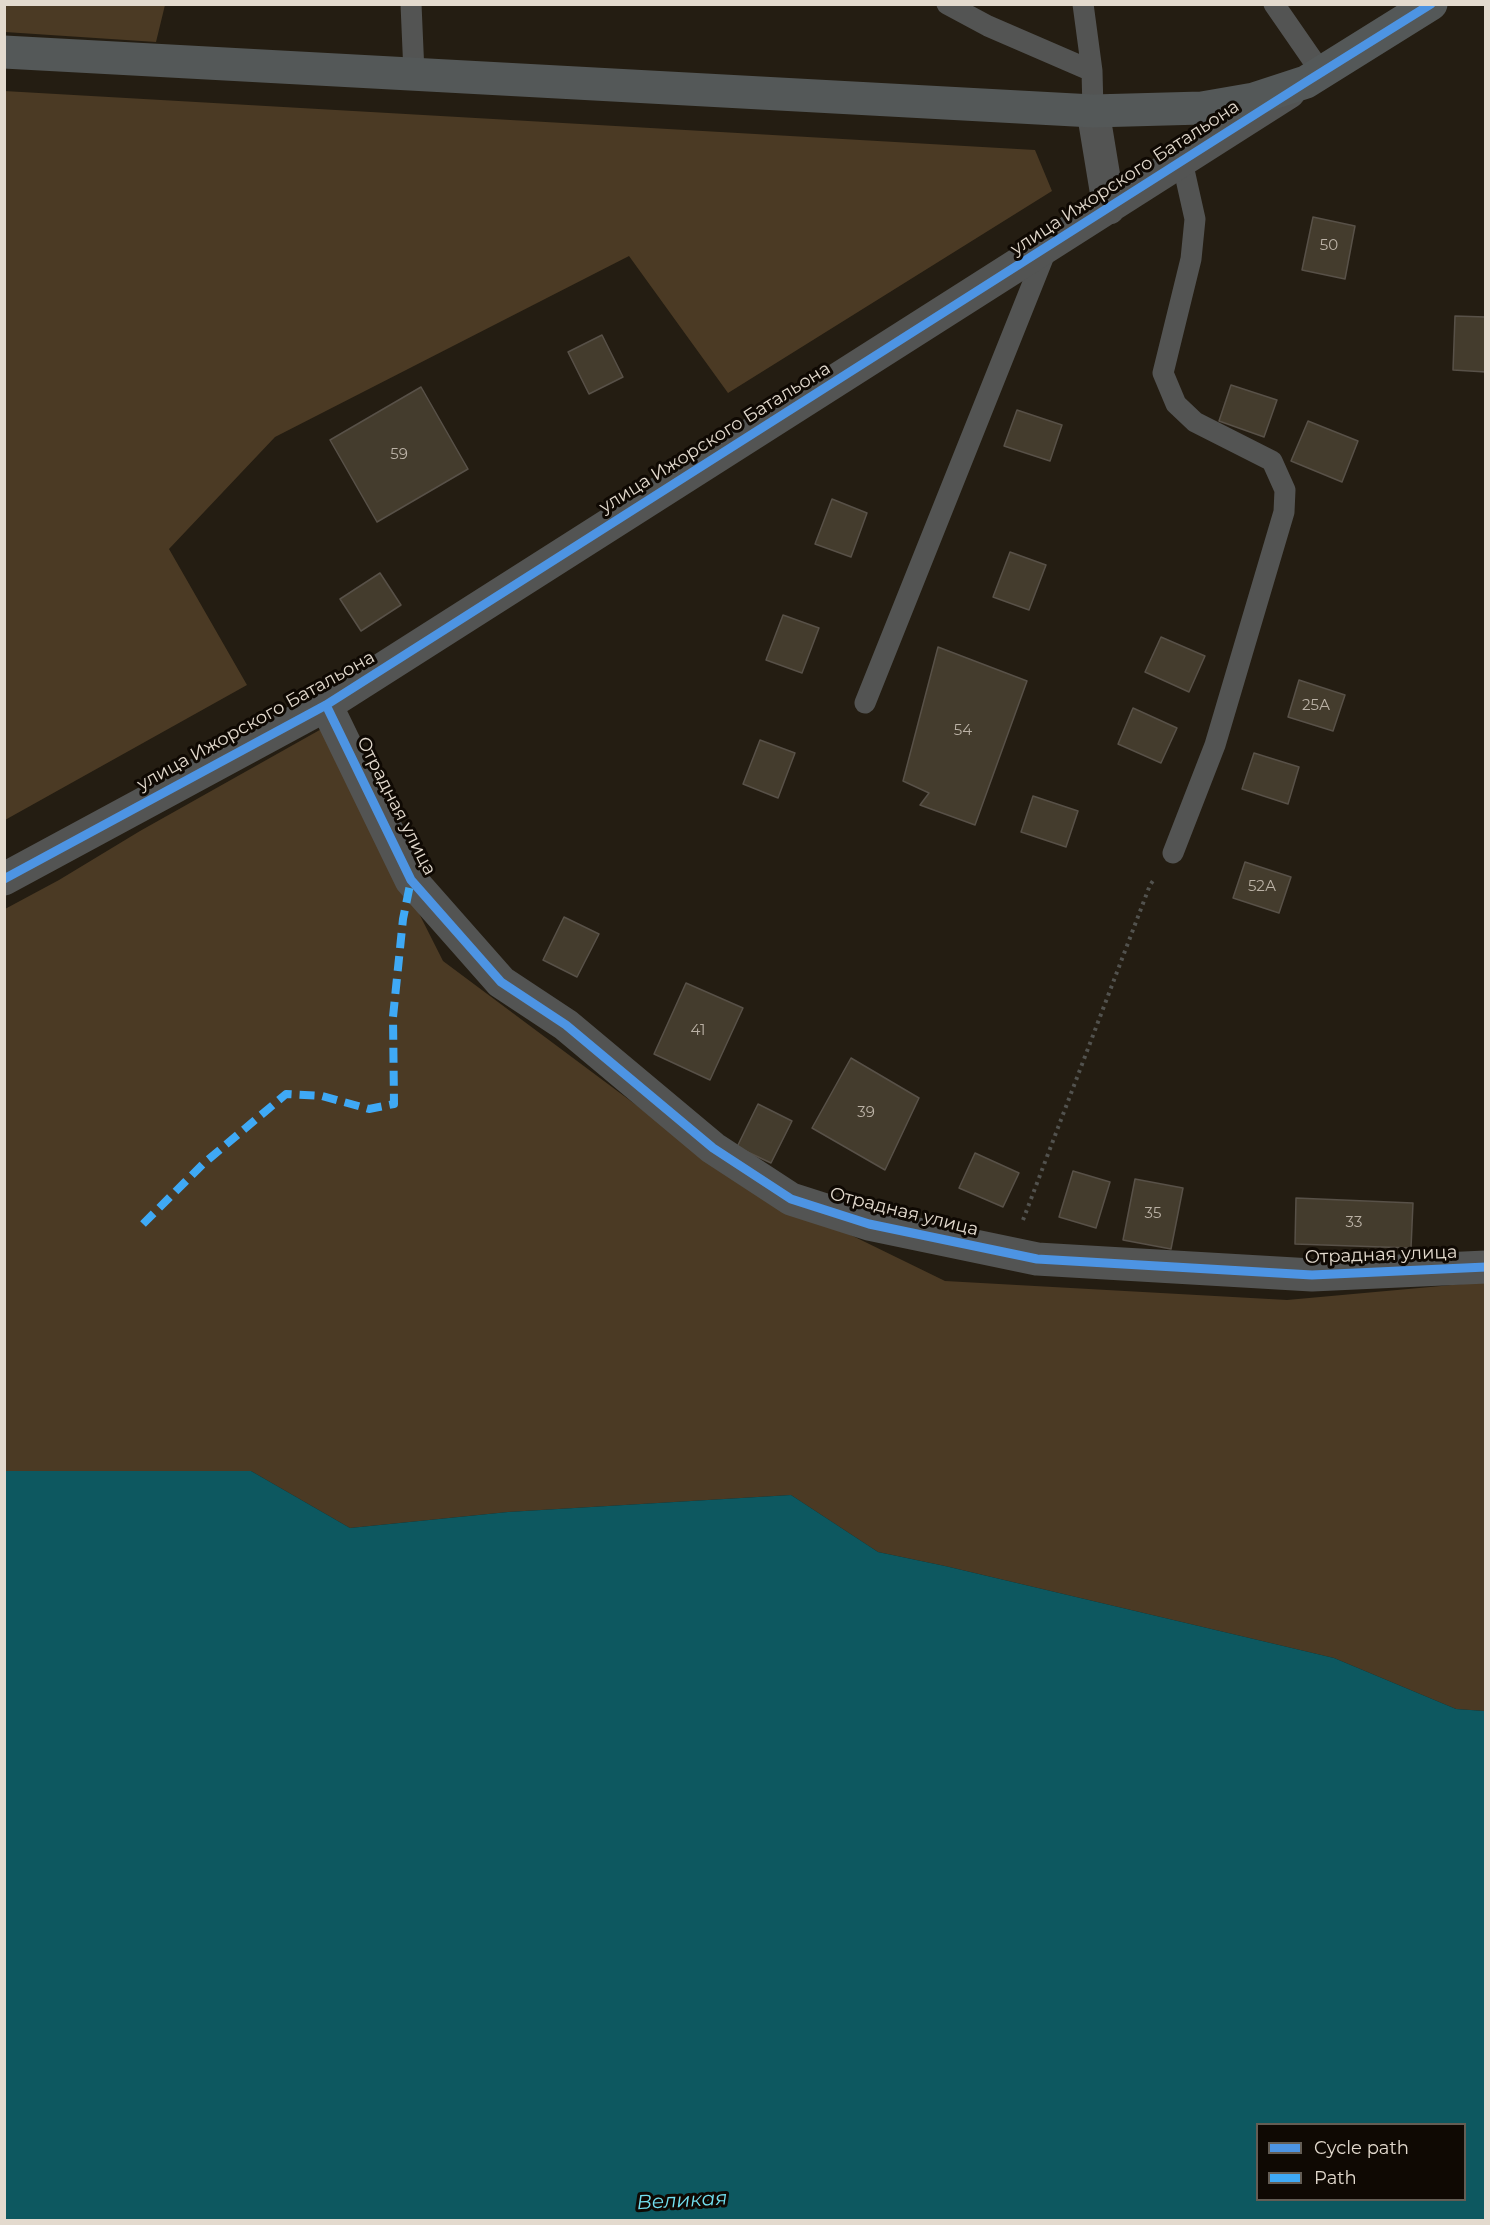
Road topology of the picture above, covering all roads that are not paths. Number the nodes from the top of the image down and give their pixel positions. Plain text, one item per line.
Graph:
1 (411, 4) edge
2 (947, 4) edge
3 (1083, 4) edge
4 (1274, 4) edge
5 (1431, 4) edge
6 (4, 52) edge
7 (1092, 71) junction
8 (414, 73) junction
9 (1313, 77) junction
10 (1094, 111) junction
11 (1182, 161) junction
12 (1109, 208) junction
13 (1047, 248) junction
14 (865, 703) dead end
15 (326, 705) junction
16 (1173, 853) road end
17 (4, 879) edge
18 (1485, 1267) edge

1 - 8 lane
2 - 7 lane
3 - 7 lane
4 - 9 lane
5 - 9 street, улица Ижорского Батальона
6 - 8 street
7 - 10 lane
8 - 10 street
9 - 10 street
9 - 11 street, улица Ижорского Батальона
10 - 12 street, улица Ижорского Батальона
11 - 12 street, улица Ижорского Батальона
11 - 16 lane
12 - 13 street, улица Ижорского Батальона
13 - 14 lane
13 - 15 street, улица Ижорского Батальона
15 - 17 street, улица Ижорского Батальона
15 - 18 street, Отрадная улица

